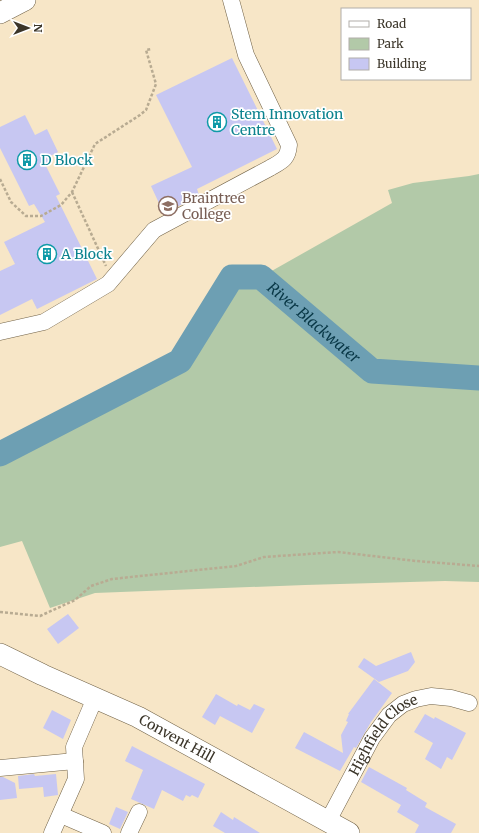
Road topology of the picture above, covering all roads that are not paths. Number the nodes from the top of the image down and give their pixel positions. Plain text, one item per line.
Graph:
1 (25, 0) edge
2 (231, 0) edge
3 (0, 13) edge
4 (0, 332) edge
5 (0, 654) edge
6 (95, 698) junction
7 (469, 703) dead end
8 (75, 761) junction
9 (0, 768) edge
10 (139, 812) dead end
11 (61, 815) junction
12 (328, 821) junction
13 (52, 833) edge
14 (103, 833) edge
15 (128, 833) edge
16 (349, 833) edge

1 - 3 main road
2 - 4 street
5 - 6 main road, Convent Hill
6 - 8 street
6 - 12 main road, Convent Hill
7 - 12 street, Highfield Close
8 - 9 street
8 - 11 street
10 - 15 street
11 - 13 street
11 - 14 street
12 - 16 main road, Convent Hill

